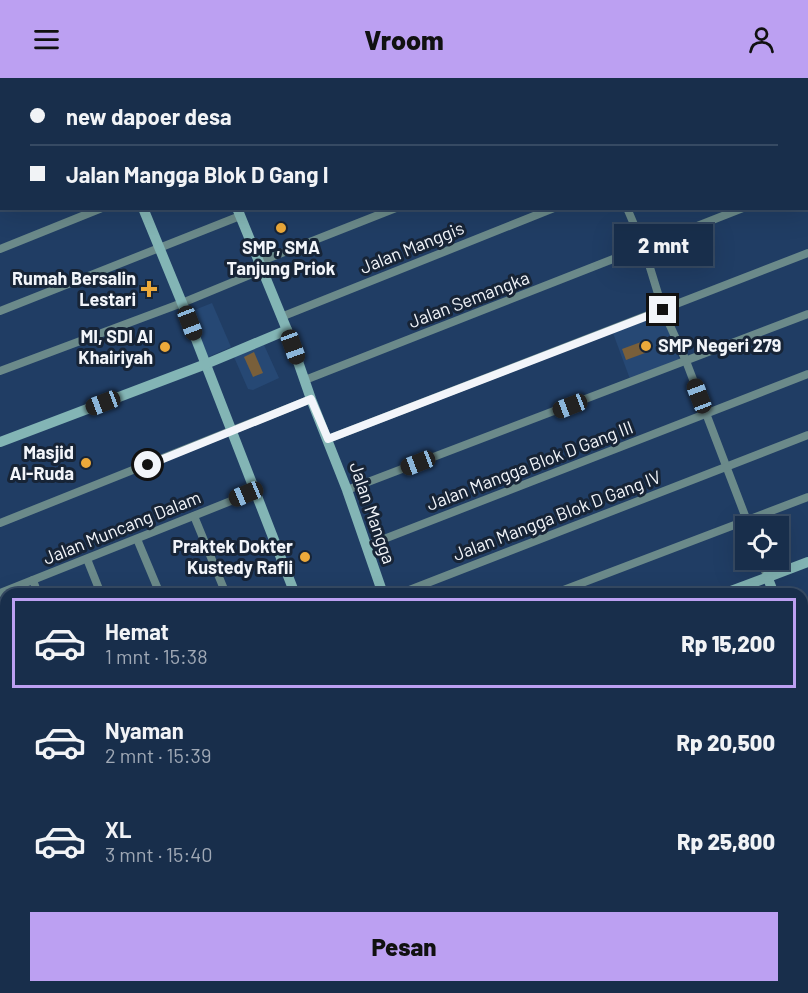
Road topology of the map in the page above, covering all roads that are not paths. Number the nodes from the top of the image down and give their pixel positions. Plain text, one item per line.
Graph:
1 (97, 210) edge
2 (144, 210) edge
3 (391, 210) edge
4 (549, 210) edge
5 (628, 210) edge
6 (738, 210) edge
7 (239, 211) edge
8 (644, 248) junction
9 (0, 249) edge
10 (159, 249) junction
11 (808, 253) edge
12 (261, 266) junction
13 (182, 303) junction
14 (663, 310) junction
15 (0, 311) edge
16 (808, 314) edge
17 (281, 316) junction
18 (287, 330) junction
19 (686, 362) junction
20 (206, 364) junction
21 (0, 371) edge
22 (808, 374) edge
23 (305, 380) junction
24 (311, 399) junction
25 (706, 414) junction
26 (232, 431) junction
27 (808, 435) edge
28 (328, 439) junction
29 (0, 442) edge
30 (727, 468) junction
31 (347, 490) junction
32 (256, 491) junction
33 (808, 497) edge
34 (194, 516) junction
35 (745, 516) edge
36 (766, 516) edge
37 (0, 523) edge
38 (735, 523) edge
39 (137, 539) junction
40 (366, 546) junction
41 (87, 559) junction
42 (808, 562) edge
43 (765, 570) edge
44 (767, 576) junction
45 (33, 580) junction
46 (13, 588) edge
47 (36, 588) edge
48 (99, 588) edge
49 (157, 588) edge
50 (224, 588) edge
51 (293, 588) edge
52 (381, 588) edge
53 (415, 588) edge
54 (567, 588) edge
55 (738, 588) edge
56 (772, 588) edge

1 - 9 street
2 - 10 street
3 - 12 street
4 - 17 street, Jalan Manggis
5 - 8 street
6 - 8 street, Jalan Semangka
7 - 10 street
7 - 12 street, Jalan Mangga
8 - 14 street
8 - 23 street, Jalan Semangka
10 - 13 street
10 - 15 street
11 - 14 street
12 - 13 street
12 - 17 street, Jalan Mangga
13 - 20 street
13 - 21 street
14 - 19 street
14 - 28 street
16 - 19 street
17 - 18 street, Jalan Mangga
18 - 20 street
18 - 23 street, Jalan Mangga
19 - 25 street
19 - 31 street
20 - 26 street
20 - 29 street
22 - 25 street, Jalan Mangga Blok D Gang III
23 - 24 street, Jalan Mangga
24 - 26 street
24 - 28 street, Jalan Mangga
25 - 30 street
25 - 40 street, Jalan Mangga Blok D Gang III
26 - 32 street
26 - 37 street
27 - 30 street, Jalan Mangga Blok D Gang IV
28 - 31 street, Jalan Mangga
30 - 35 street
30 - 53 street, Jalan Mangga Blok D Gang IV
31 - 40 street, Jalan Mangga
32 - 34 street, Jalan Muncang Dalam
32 - 51 street
33 - 36 street
34 - 39 street, Jalan Muncang Dalam
34 - 50 street
38 - 54 street
39 - 41 street, Jalan Muncang Dalam
39 - 49 street
40 - 52 street, Jalan Mangga
41 - 45 street, Jalan Muncang Dalam
41 - 48 street
42 - 44 street
43 - 44 street
44 - 55 street
44 - 56 street
45 - 46 street, Jalan Muncang Dalam
45 - 47 street

